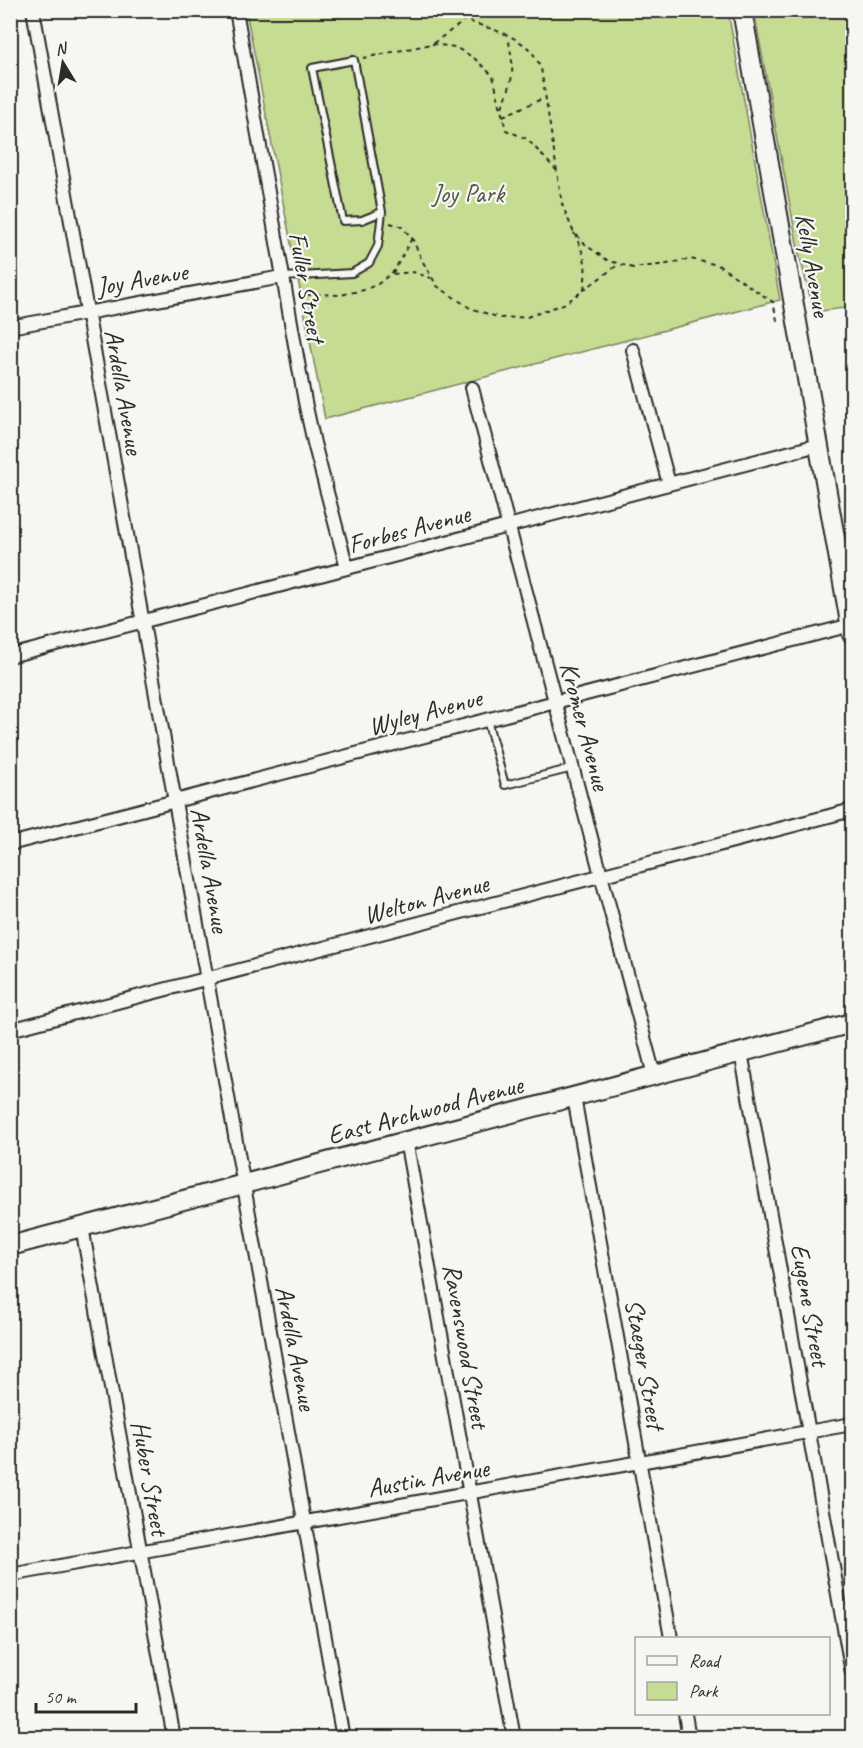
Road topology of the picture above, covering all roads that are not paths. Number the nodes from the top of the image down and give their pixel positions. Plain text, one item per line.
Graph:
1 (33, 10) edge
2 (236, 10) edge
3 (741, 10) edge
4 (382, 212) junction
5 (282, 277) junction
6 (88, 312) junction
7 (10, 327) edge
8 (633, 350) dead end
9 (472, 388) dead end
10 (818, 445) junction
11 (669, 484) junction
12 (509, 526) junction
13 (347, 568) junction
14 (849, 593) edge
15 (142, 621) junction
16 (852, 629) edge
17 (10, 656) edge
18 (555, 702) junction
19 (487, 720) junction
20 (573, 768) junction
21 (175, 801) junction
22 (852, 810) edge
23 (10, 844) edge
24 (602, 876) junction
25 (207, 979) junction
26 (852, 1023) edge
27 (10, 1030) edge
28 (741, 1052) junction
29 (654, 1075) junction
30 (574, 1097) junction
31 (406, 1140) junction
32 (243, 1185) junction
33 (82, 1227) junction
34 (10, 1246) edge
35 (852, 1424) edge
36 (809, 1431) junction
37 (640, 1461) junction
38 (470, 1493) junction
39 (304, 1523) junction
40 (140, 1552) junction
41 (10, 1575) edge
42 (671, 1637) edge
43 (852, 1673) edge
44 (685, 1715) edge
45 (174, 1737) edge
46 (343, 1737) edge
47 (514, 1737) edge
48 (689, 1737) edge

1 - 6 street, Ardella Avenue
2 - 5 street, Fuller Street
3 - 10 main road, Kelly Avenue
4 - 4 lane
4 - 5 lane
5 - 6 street, Joy Avenue
5 - 13 street, Fuller Street
6 - 7 street, Joy Avenue
6 - 15 street, Ardella Avenue
8 - 11 street
9 - 12 street, Kromer Avenue
10 - 11 street, Forbes Avenue
10 - 14 main road, Kelly Avenue
11 - 12 street, Forbes Avenue
12 - 13 street, Forbes Avenue
12 - 18 street, Kromer Avenue
13 - 15 street, Forbes Avenue
14 - 16 main road, Kelly Avenue
15 - 17 street, Forbes Avenue
15 - 21 street, Ardella Avenue
16 - 18 street, Wyley Avenue
18 - 19 street, Wyley Avenue
18 - 20 street, Kromer Avenue
19 - 20 lane
19 - 21 street, Wyley Avenue
20 - 24 street, Kromer Avenue
21 - 23 street, Wyley Avenue
21 - 25 street, Ardella Avenue
22 - 24 street, Welton Avenue
24 - 25 street, Welton Avenue
24 - 29 street, Kromer Avenue
25 - 27 street, Welton Avenue
25 - 32 street, Ardella Avenue
26 - 28 main road, East Archwood Avenue
28 - 29 main road, East Archwood Avenue
28 - 36 street, Eugene Street
29 - 30 main road, East Archwood Avenue
30 - 31 main road, East Archwood Avenue
30 - 37 street, Staeger Street
31 - 32 main road, East Archwood Avenue
31 - 38 street, Ravenswood Street
32 - 33 main road, East Archwood Avenue
32 - 39 street, Ardella Avenue
33 - 34 main road, East Archwood Avenue
33 - 40 street, Huber Street
35 - 36 street, Austin Avenue
36 - 37 street, Austin Avenue
36 - 43 street, Eugene Street
37 - 38 street, Austin Avenue
37 - 42 street, Staeger Street
38 - 39 street, Austin Avenue
38 - 47 street, Ravenswood Street
39 - 40 street, Austin Avenue
39 - 46 street, Ardella Avenue
40 - 41 street, Austin Avenue
40 - 45 street, Huber Street
44 - 48 street

